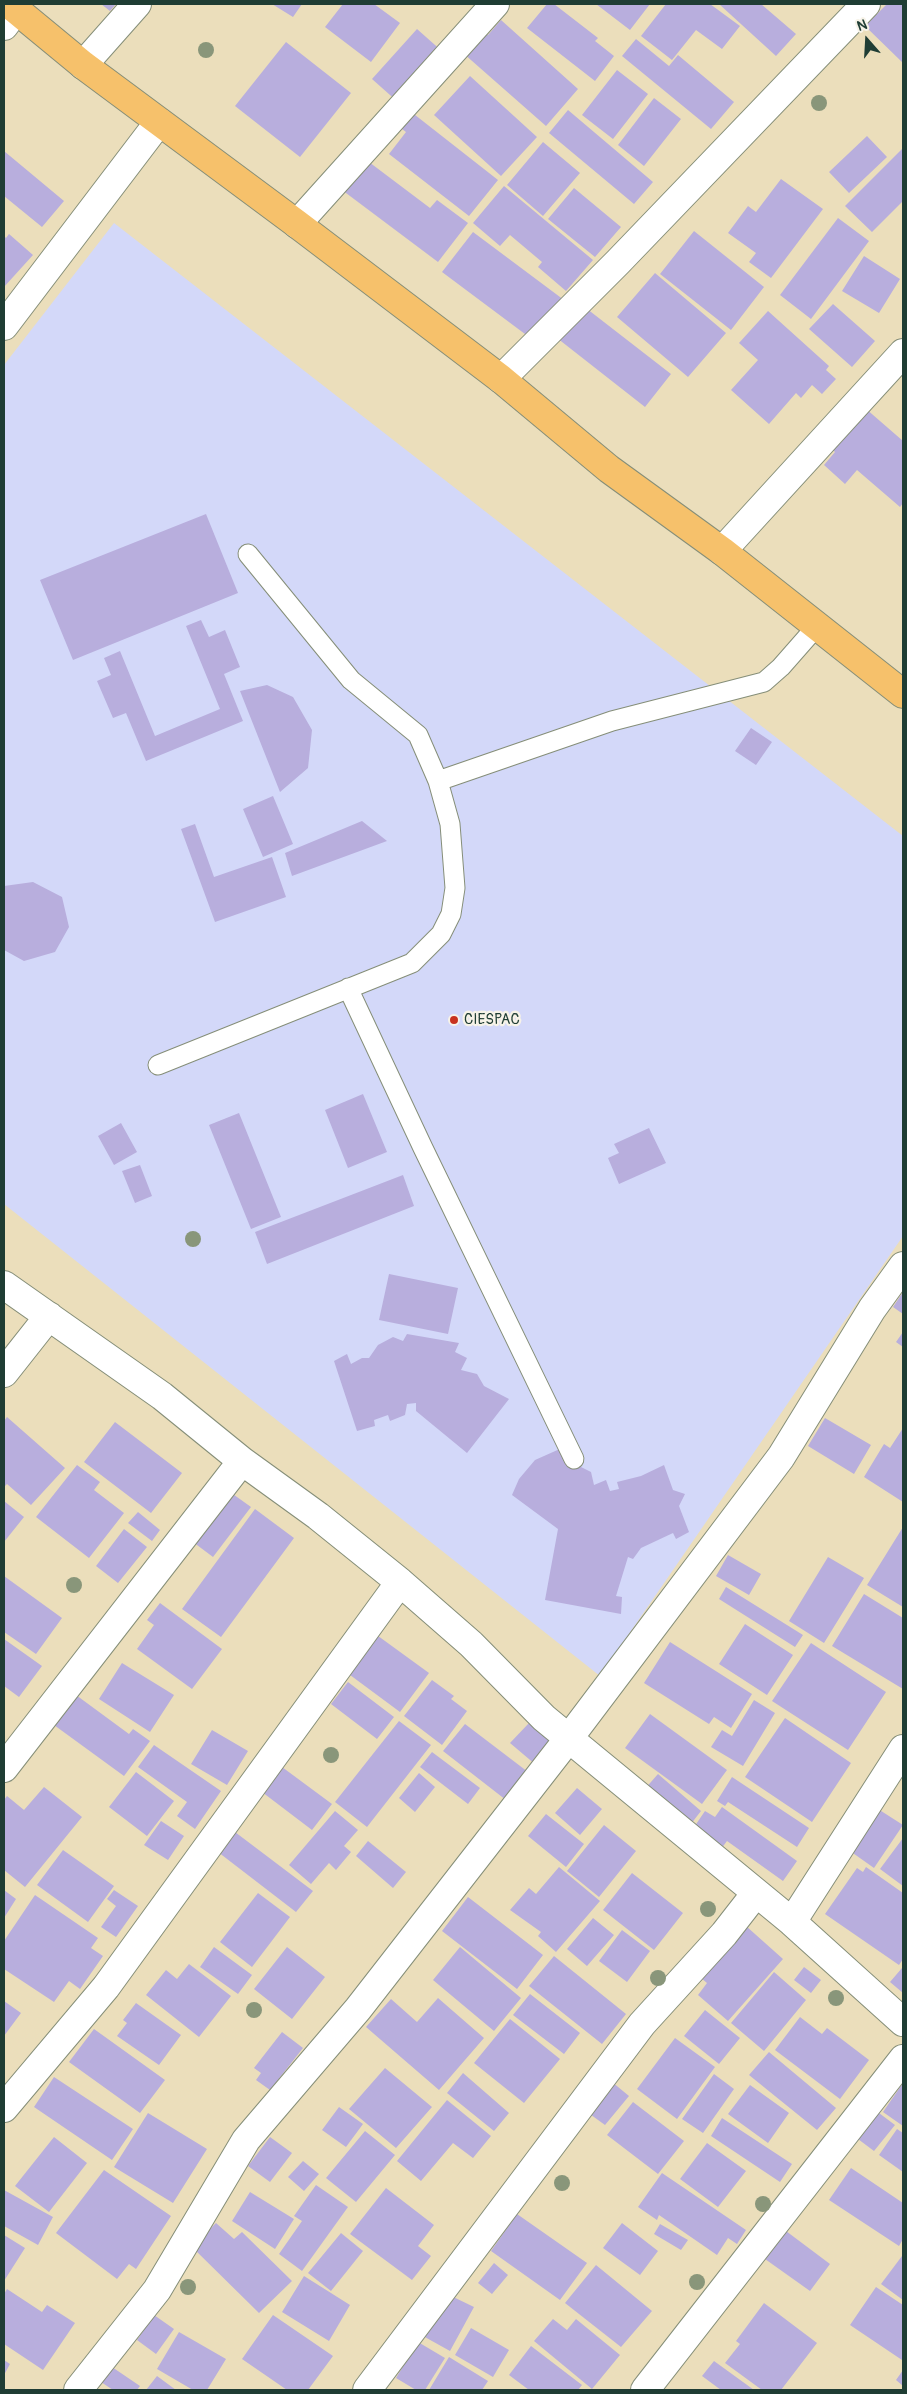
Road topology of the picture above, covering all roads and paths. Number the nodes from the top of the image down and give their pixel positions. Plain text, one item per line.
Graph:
1 (137, 4) edge
2 (495, 4) edge
3 (866, 4) edge
4 (10, 13) edge
5 (83, 65) junction
6 (159, 122) junction
7 (297, 224) junction
8 (4, 326) edge
9 (903, 353) edge
10 (501, 379) junction
11 (722, 551) junction
12 (248, 554) dead end
13 (817, 626) junction
14 (903, 694) edge
15 (438, 781) junction
16 (348, 988) junction
17 (158, 1065) dead end
18 (903, 1266) edge
19 (4, 1285) edge
20 (49, 1316) junction
21 (4, 1373) edge
22 (574, 1459) dead end
23 (242, 1461) junction
24 (400, 1582) junction
25 (569, 1738) junction
26 (903, 1749) edge
27 (4, 1768) edge
28 (756, 1893) junction
29 (792, 1922) junction
30 (903, 2022) edge
31 (903, 2059) edge
32 (4, 2108) edge
33 (78, 2390) edge
34 (367, 2390) edge
35 (645, 2390) edge

1 - 5 street
2 - 7 street
3 - 10 street
4 - 5 highway
5 - 6 highway
6 - 7 highway
6 - 8 street
7 - 10 highway
9 - 11 street
10 - 11 highway
11 - 13 highway
12 - 15 lane
13 - 14 highway
13 - 15 lane
15 - 16 lane
16 - 17 lane
16 - 22 lane
18 - 25 street
19 - 20 street
20 - 21 street
20 - 23 street
23 - 24 street
23 - 27 street
24 - 25 street
24 - 32 street
25 - 28 street
25 - 33 street
26 - 29 street
28 - 29 street
28 - 34 street
29 - 30 street
31 - 35 street

